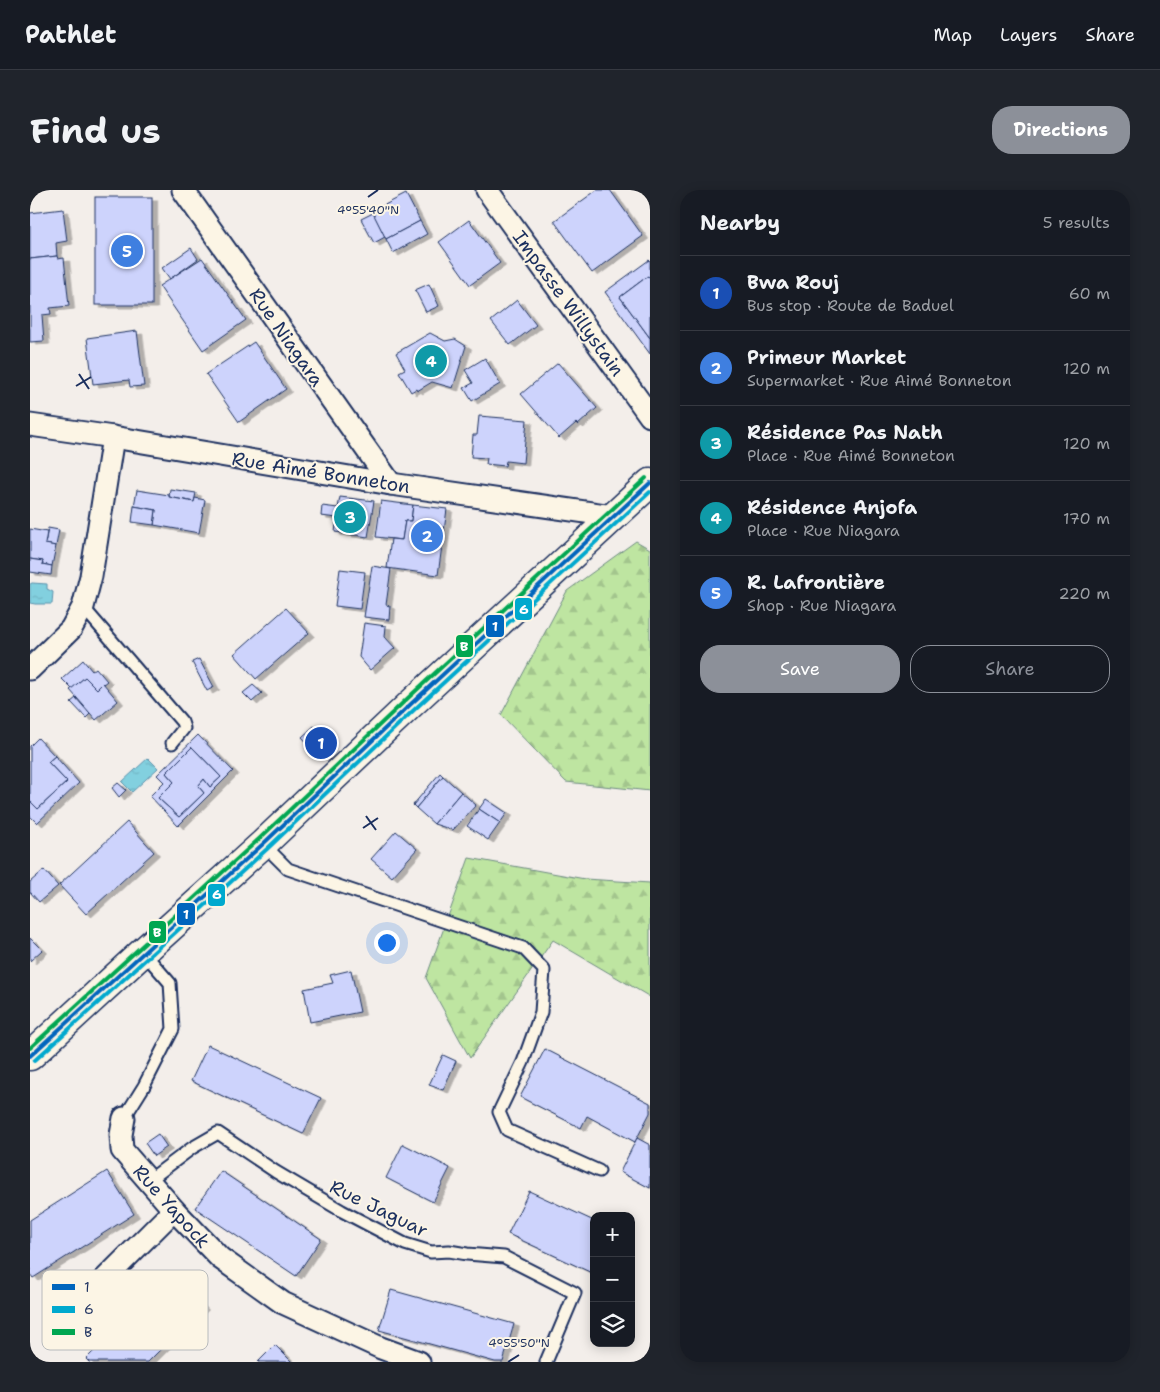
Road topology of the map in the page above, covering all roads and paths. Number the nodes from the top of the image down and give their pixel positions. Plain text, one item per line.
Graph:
1 (183, 190) edge
2 (487, 190) edge
3 (650, 416) edge
4 (30, 425) edge
5 (113, 437) junction
6 (650, 483) edge
7 (391, 484) junction
8 (613, 516) junction
9 (83, 607) junction
10 (30, 669) edge
11 (172, 743) dead end
12 (263, 844) junction
13 (143, 952) junction
14 (30, 1056) edge
15 (124, 1118) joint
16 (599, 1171) dead end
17 (148, 1181) junction
18 (174, 1210) junction
19 (114, 1270) edge
20 (419, 1362) edge
21 (546, 1362) edge

1 - 7 street, Rue Niagara
2 - 3 street, Impasse Willystain
4 - 5 street, Rue Aimé Bonneton
5 - 7 street, Rue Aimé Bonneton
5 - 9 street
6 - 8 main road
7 - 8 street, Rue Aimé Bonneton
8 - 12 main road
9 - 10 street
9 - 11 lane
12 - 13 main road
12 - 16 lane
13 - 14 main road
13 - 15 lane, Rue Yapock
15 - 17 street, Rue Yapock
17 - 18 street, Rue Yapock
17 - 21 lane, Rue Jaguar
18 - 19 street
18 - 20 street, Rue Yapock

